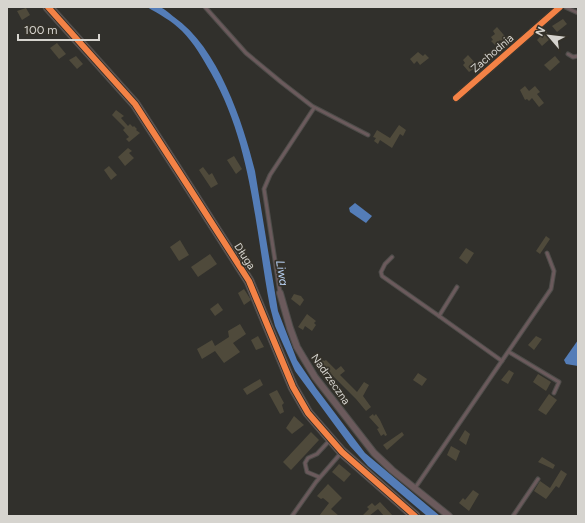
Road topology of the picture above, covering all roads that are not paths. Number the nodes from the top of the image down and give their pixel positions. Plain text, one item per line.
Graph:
1 (48, 7) edge
2 (205, 7) edge
3 (560, 7) edge
4 (565, 7) edge
5 (578, 13) edge
6 (568, 54) dead end
7 (578, 56) edge
8 (456, 98) dead end
9 (314, 108) junction
10 (368, 135) dead end
11 (547, 253) dead end
12 (392, 257) dead end
13 (457, 287) dead end
14 (280, 293) joint
15 (439, 316) junction
16 (509, 352) junction
17 (502, 361) junction
18 (554, 393) dead end
19 (330, 440) junction
20 (342, 452) junction
21 (319, 477) junction
22 (538, 479) dead end
23 (415, 488) junction
24 (292, 516) edge
25 (415, 516) edge
26 (449, 516) edge
27 (513, 516) edge

1 - 19 street, Długa
2 - 9 lane
3 - 8 street, Zachodnia
4 - 5 lane
6 - 7 lane
9 - 10 lane
9 - 14 lane, Nadrzeczna
11 - 16 lane
12 - 15 lane
13 - 15 lane
14 - 23 street, Nadrzeczna
15 - 17 lane
16 - 17 lane
16 - 18 lane
17 - 23 lane
19 - 20 street, Długa
19 - 21 lane
20 - 21 lane
20 - 25 street, Długa
21 - 24 lane
22 - 27 lane
23 - 26 street, Nadrzeczna

